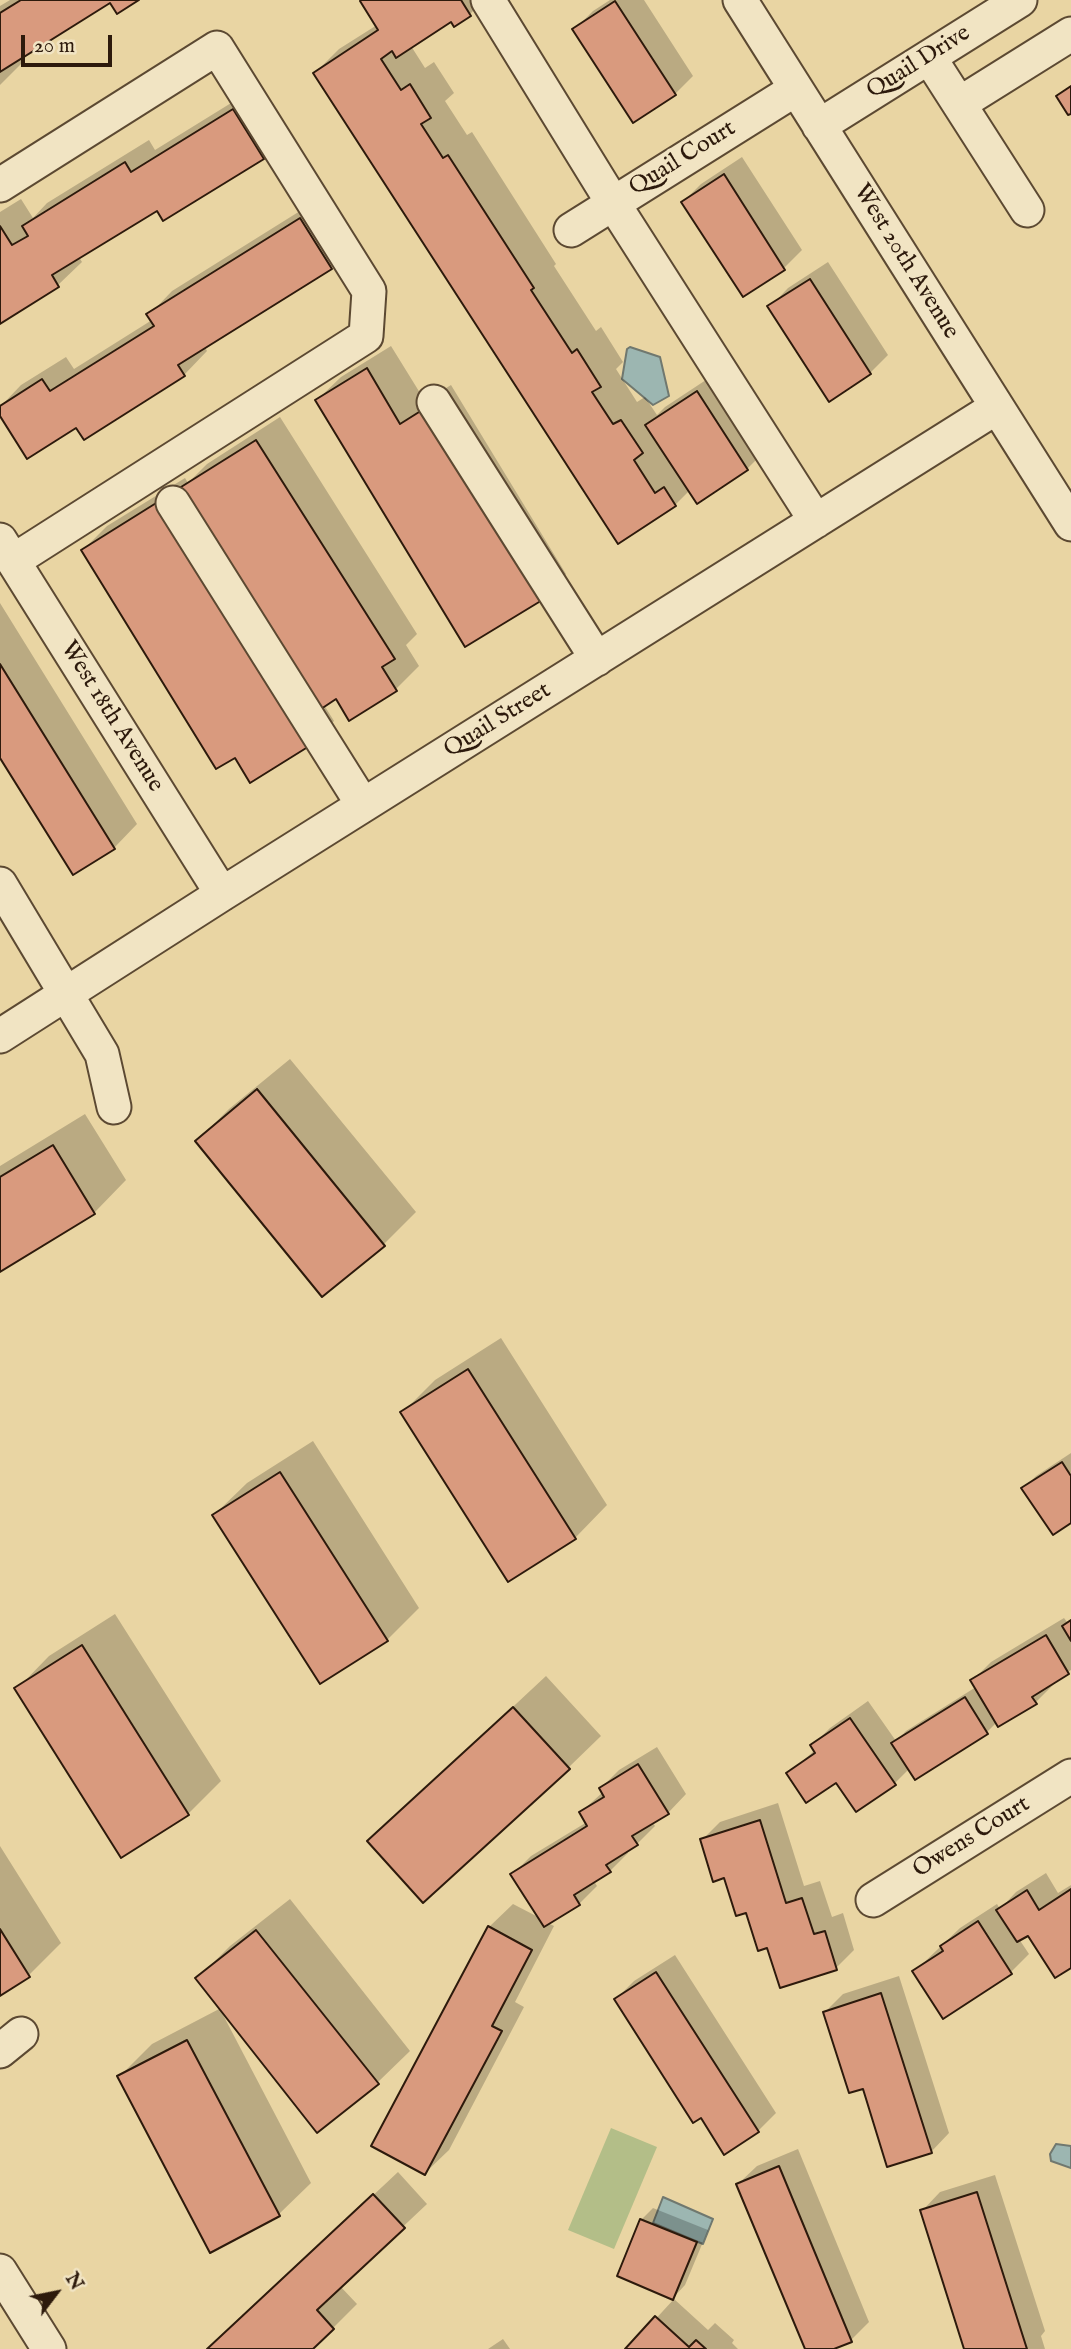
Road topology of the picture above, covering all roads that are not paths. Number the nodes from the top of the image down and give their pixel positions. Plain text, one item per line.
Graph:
1 (488, 0) edge
2 (740, 0) edge
3 (1020, 0) edge
4 (1071, 34) edge
5 (929, 57) junction
6 (796, 89) junction
7 (959, 104) junction
8 (819, 126) junction
9 (0, 185) edge
10 (613, 203) junction
11 (1027, 210) dead end
12 (571, 230) dead end
13 (434, 402) dead end
14 (997, 407) junction
15 (173, 503) dead end
16 (1068, 513) edge
17 (816, 521) junction
18 (7, 551) edge
19 (597, 659) junction
20 (363, 806) junction
21 (0, 884) edge
22 (222, 894) junction
23 (66, 994) junction
24 (0, 1036) edge
25 (114, 1107) dead end
26 (1071, 1776) edge
27 (873, 1900) dead end
28 (0, 2271) edge
29 (49, 2349) edge

1 - 10 street
2 - 6 street, West 20th Avenue
3 - 5 street, Quail Drive
4 - 7 street
5 - 7 street
5 - 8 street, Quail Drive
6 - 8 street, West 20th Avenue
6 - 10 street, Quail Court
7 - 11 street
8 - 14 street, West 20th Avenue
9 - 18 street
10 - 12 street, Quail Court
10 - 17 street
13 - 19 street
14 - 16 street, West 20th Avenue
14 - 17 street, Quail Street
15 - 20 street
17 - 19 street, Quail Street
18 - 22 street, West 18th Avenue
19 - 20 street, Quail Street
20 - 22 street, Quail Street
21 - 23 street
22 - 23 street, Quail Street
23 - 24 street, Quail Street
23 - 25 street
26 - 27 street, Owens Court
28 - 29 street

